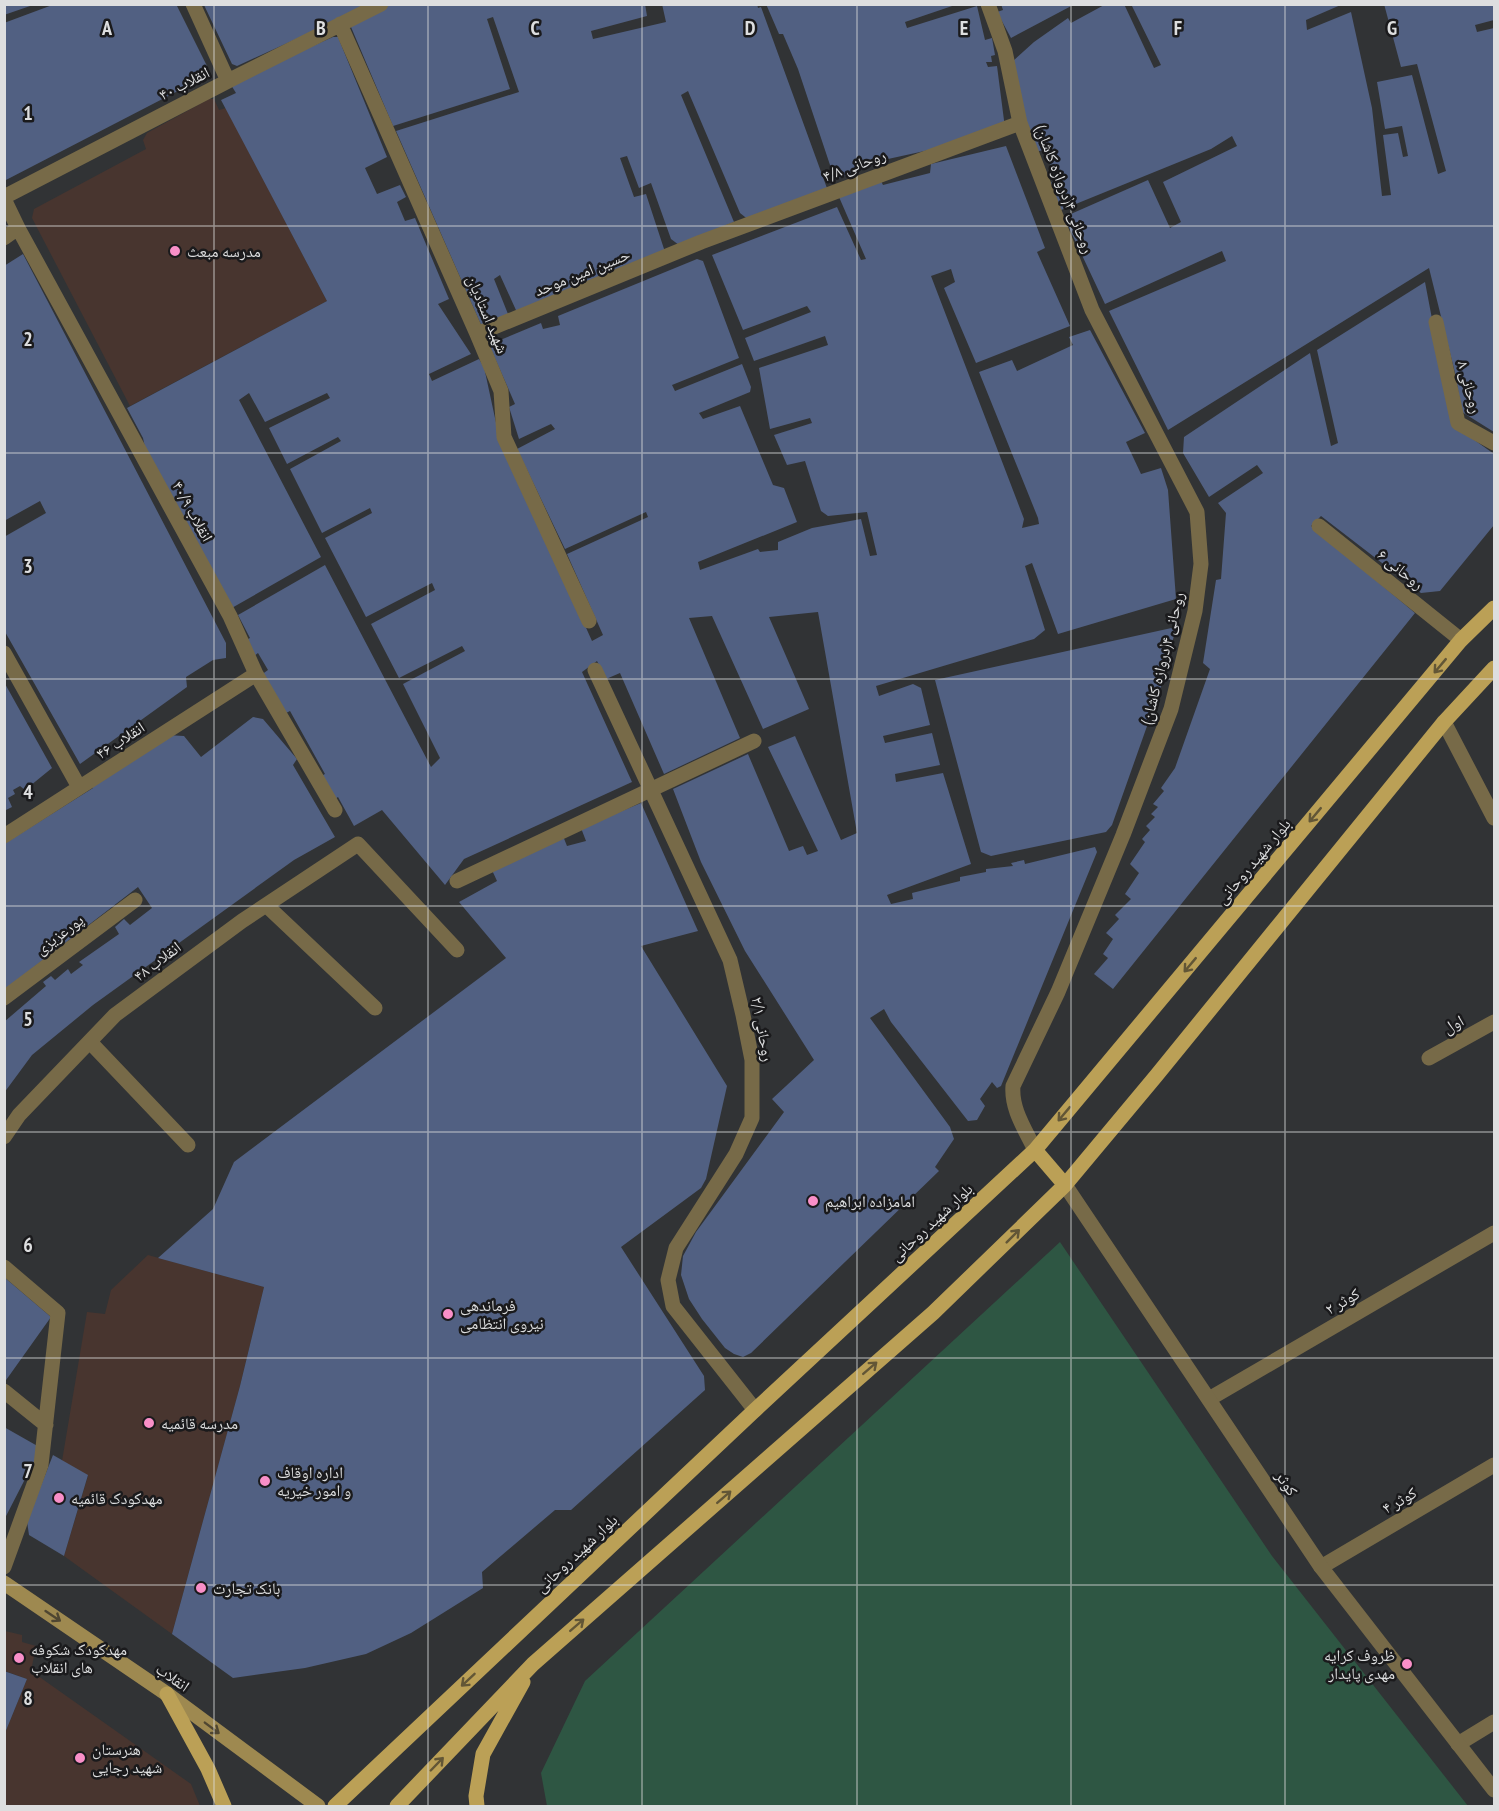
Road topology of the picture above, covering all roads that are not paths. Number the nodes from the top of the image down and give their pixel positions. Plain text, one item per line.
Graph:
1 (193, 4) edge
2 (381, 4) edge
3 (988, 4) edge
4 (340, 24) junction
5 (228, 81) junction
6 (1020, 123) junction
7 (4, 198) edge
8 (18, 228) junction
9 (4, 238) edge
10 (701, 242) joint
11 (1436, 322) dead end
12 (477, 334) junction
13 (1494, 443) edge
14 (1319, 526) dead end
15 (1494, 608) edge
16 (590, 621) dead end
17 (1461, 640) junction
18 (4, 653) edge
19 (1494, 668) edge
20 (595, 670) dead end
21 (256, 675) junction
22 (1444, 722) junction
23 (754, 741) dead end
24 (80, 788) junction
25 (651, 788) junction
26 (335, 810) dead end
27 (1494, 818) edge
28 (4, 836) edge
29 (457, 881) dead end
30 (135, 900) dead end
31 (266, 905) junction
32 (457, 950) dead end
33 (4, 998) edge
34 (375, 1008) dead end
35 (1494, 1022) edge
36 (90, 1042) junction
37 (1429, 1058) dead end
38 (4, 1137) edge
39 (188, 1145) dead end
40 (1035, 1150) junction
41 (1065, 1185) junction
42 (1494, 1233) edge
43 (4, 1267) edge
44 (4, 1391) edge
45 (1209, 1399) junction
46 (755, 1410) junction
47 (46, 1425) junction
48 (1494, 1465) edge
49 (4, 1567) edge
50 (1321, 1567) junction
51 (4, 1582) edge
52 (533, 1664) junction
53 (167, 1694) junction
54 (1494, 1722) edge
55 (1458, 1744) junction
56 (1494, 1790) edge
57 (224, 1806) edge
58 (318, 1806) edge
59 (335, 1806) edge
60 (397, 1806) edge
61 (477, 1806) edge

1 - 5 street
2 - 4 street, انقلاب ۴۰
3 - 6 street, روحانی ۴(دروازه کاشان)
4 - 5 street, انقلاب ۴۰
4 - 12 street, شهید استادیان
5 - 7 street, انقلاب ۴۰
6 - 10 street, روحانی ۴/۸
6 - 40 street, روحانی ۴(دروازه کاشان)
7 - 8 street, انقلاب ۴۰
8 - 9 street
8 - 21 street, انقلاب ۴۰/۹
10 - 12 street, حسین امین موحد
11 - 13 street, روحانی ۸
12 - 16 street, شهید استادیان
14 - 17 street, روحانی ۶
15 - 17 main road, بلوار شهید روحانی
17 -> 40 main road, بلوار شهید روحانی
18 - 24 street
19 - 22 main road
20 - 25 street, روحانی ۲/۱
21 - 24 street, انقلاب ۴۶
21 - 26 street, انقلاب ۴۰/۹
22 - 27 street
22 - 41 main road
23 - 25 street
24 - 28 street, انقلاب ۴۶
25 - 29 street
25 - 46 street, روحانی ۲/۱
30 - 33 street, پورعزیزی
31 - 32 street, انقلاب ۴۸
31 - 34 street
31 - 36 street, انقلاب ۴۸
35 - 37 street, اول
36 - 38 street, انقلاب ۴۸
36 - 39 street
40 - 41 main road
40 - 46 main road, بلوار شهید روحانی
41 - 45 street, کوثر
52 -> 41 main road
42 - 45 street, کوثر ۲
43 - 47 street
44 - 47 street
45 - 50 street, کوثر
46 -> 59 main road, بلوار شهید روحانی
47 - 49 street
48 - 50 street, کوثر ۴
50 - 55 street, کوثر
51 -> 53 main road, انقلاب
60 -> 52 main road
52 - 61 main road
53 - 57 main road
53 -> 58 main road, انقلاب
54 - 55 street
55 - 56 street, کوثر

